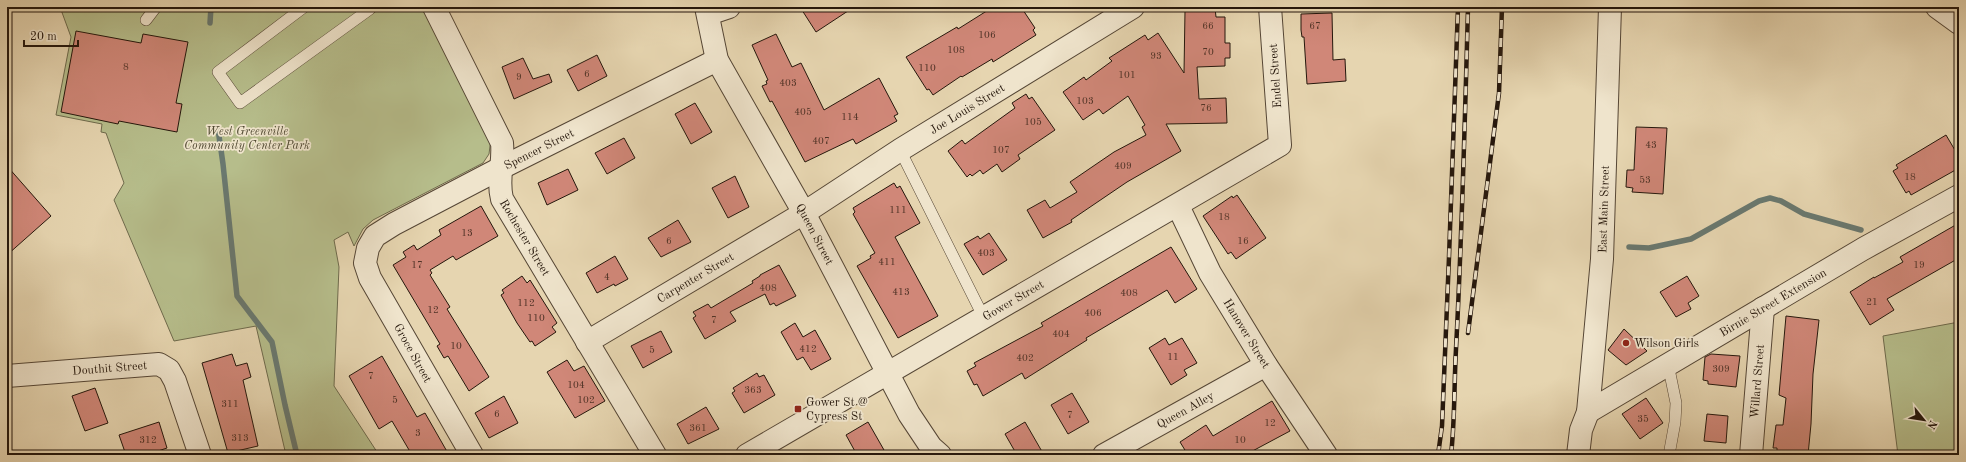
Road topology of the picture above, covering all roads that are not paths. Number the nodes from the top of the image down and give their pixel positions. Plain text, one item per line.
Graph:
1 (156, 7) edge
2 (304, 7) edge
3 (368, 7) edge
4 (434, 7) edge
5 (729, 7) edge
6 (1133, 7) edge
7 (1270, 7) edge
8 (1610, 7) edge
9 (1937, 7) edge
10 (707, 10) edge
11 (146, 20) dead end
12 (1959, 23) edge
13 (718, 60) junction
14 (1280, 145) joint
15 (900, 150) junction
16 (501, 168) junction
17 (1959, 196) edge
18 (1178, 206) junction
19 (804, 213) junction
20 (368, 248) joint
21 (1763, 308) junction
22 (984, 318) junction
23 (587, 342) junction
24 (1668, 364) junction
25 (1266, 365) junction
26 (887, 373) junction
27 (7, 376) edge
28 (1588, 412) junction
29 (200, 455) edge
30 (472, 455) edge
31 (655, 455) edge
32 (747, 455) edge
33 (940, 455) edge
34 (1104, 455) edge
35 (1326, 455) edge
36 (1578, 455) edge
37 (1669, 455) edge
38 (1751, 455) edge

1 - 11 lane
2 - 3 lane
4 - 16 street, Rochester Street
5 - 10 street
6 - 15 street, Joe Louis Street
7 - 14 street, Endel Street
8 - 28 street, East Main Street
9 - 12 street
10 - 13 street, Queen Street
13 - 16 street, Spencer Street
13 - 19 street, Queen Street
14 - 18 street, Gower Street
15 - 19 street, Joe Louis Street
15 - 22 lane
16 - 20 street, Spencer Street
16 - 23 street, Rochester Street
17 - 21 street, Birnie Street Extension
18 - 22 street, Gower Street
18 - 25 street, Hanover Street
19 - 23 street, Carpenter Street
19 - 26 street, Queen Street
20 - 30 street, Groce Street
21 - 24 street, Birnie Street Extension
21 - 38 street, Willard Street
22 - 26 street, Gower Street
23 - 31 street, Rochester Street
24 - 28 street, Birnie Street Extension
24 - 37 lane
25 - 34 street, Queen Alley
25 - 35 street, Hanover Street
26 - 32 street, Gower Street
26 - 33 street, Queen Street
27 - 29 street, Douthit Street
28 - 36 street, East Main Street

